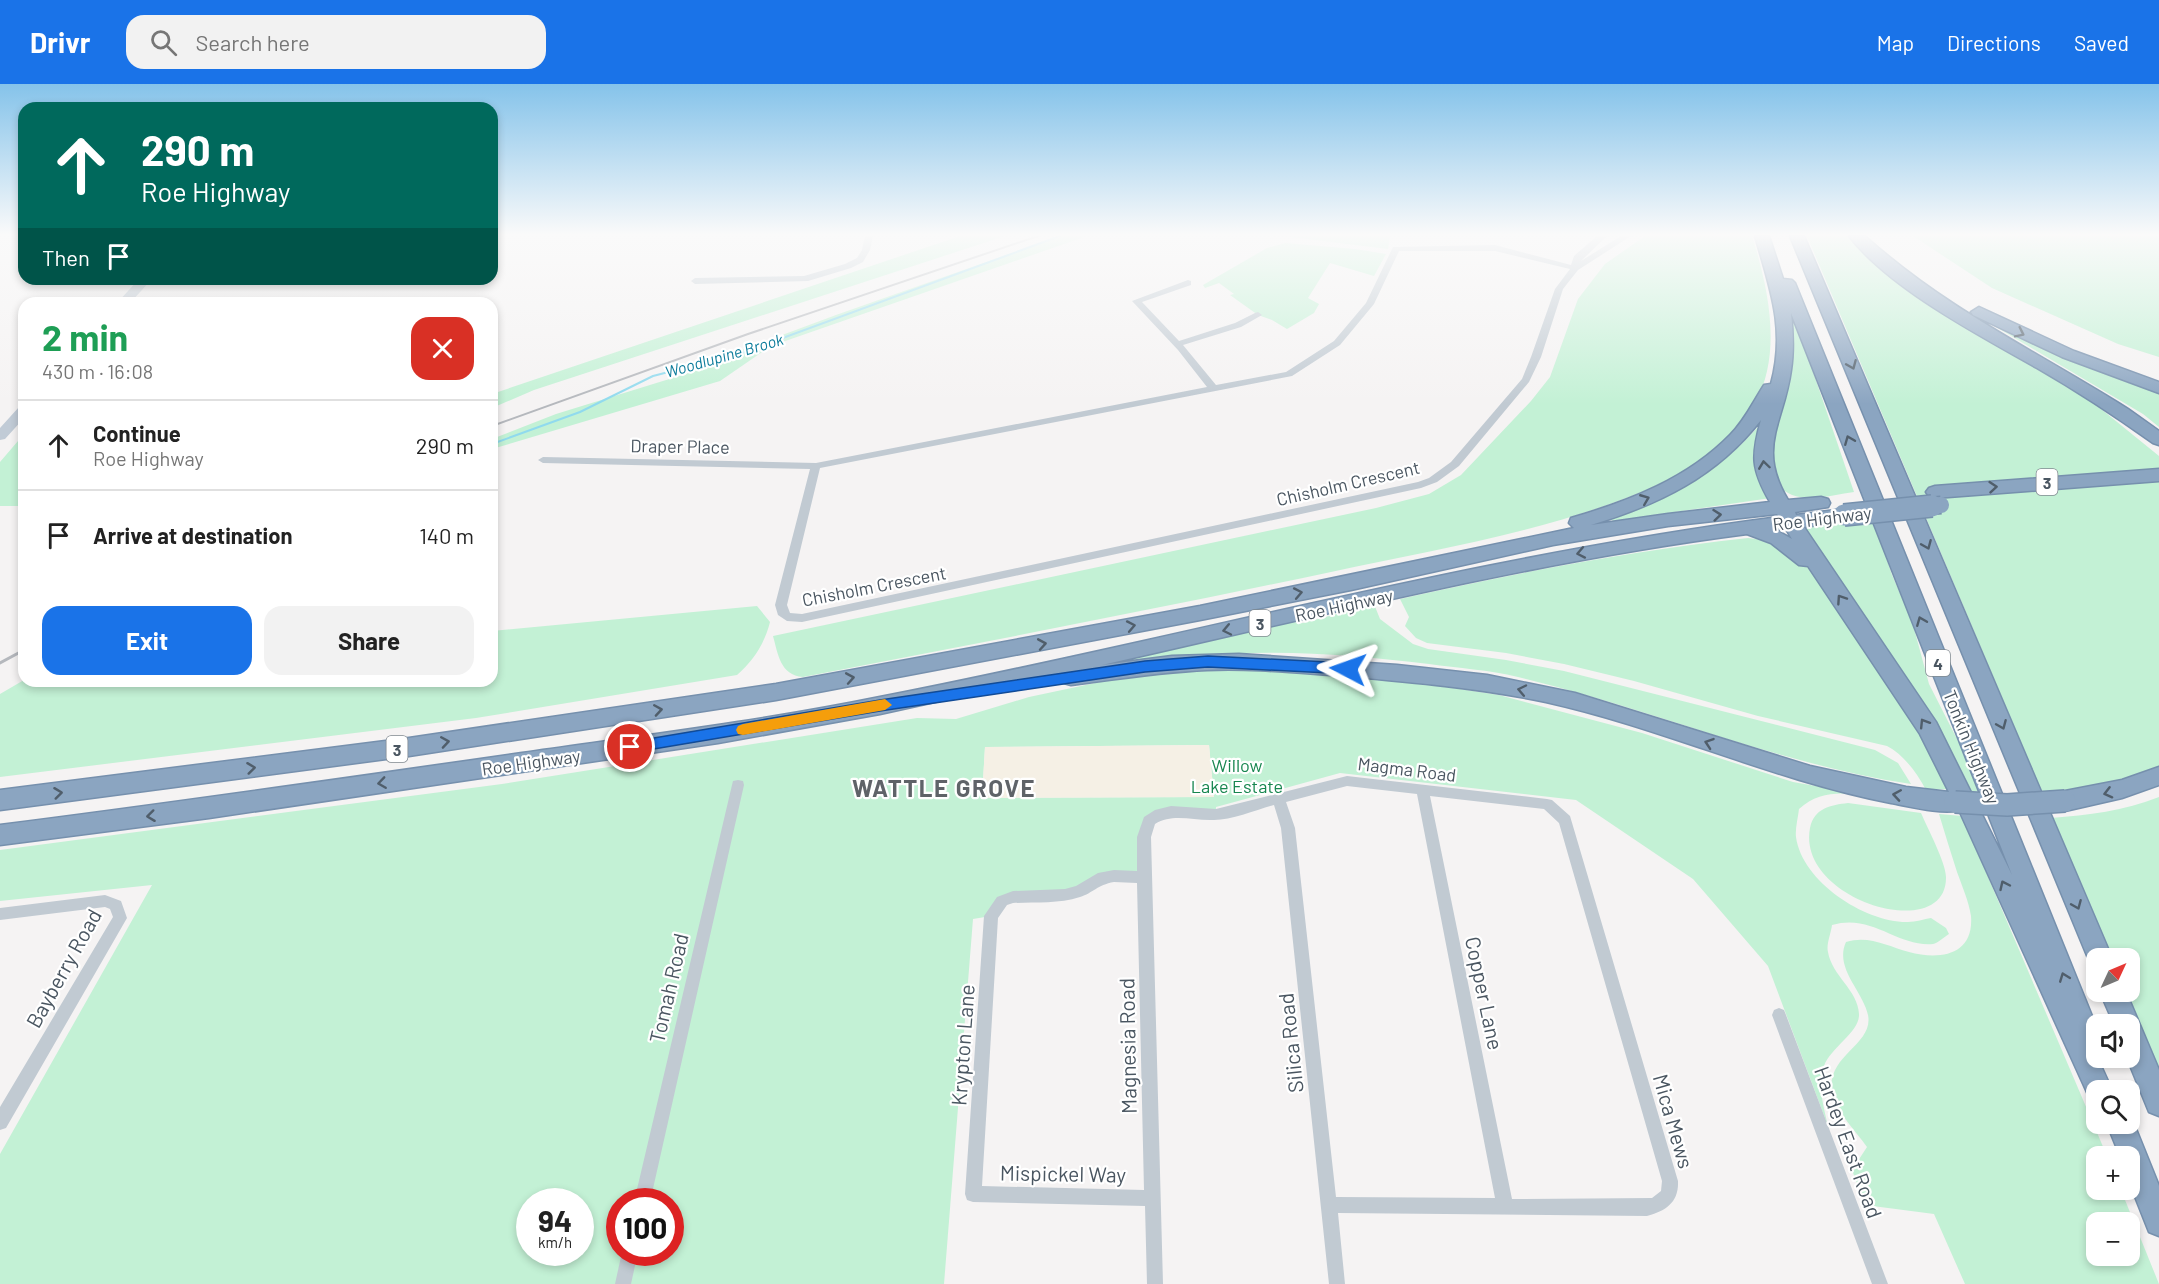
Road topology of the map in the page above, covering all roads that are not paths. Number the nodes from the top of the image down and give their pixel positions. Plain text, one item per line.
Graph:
1 (1163, 292) edge
2 (1376, 292) edge
3 (1558, 292) edge
4 (1780, 292) edge
5 (1787, 292) edge
6 (1821, 292) edge
7 (1923, 292) edge
8 (1946, 292) edge
9 (1258, 315) dead end
10 (1785, 343) junction
11 (1178, 344) junction
12 (1213, 388) junction
13 (2159, 388) edge
14 (2097, 397) junction
15 (18, 416) edge
16 (0, 436) edge
17 (2159, 439) edge
18 (2159, 447) edge
19 (543, 460) dead end
20 (816, 466) junction
21 (2159, 475) edge
22 (2159, 489) edge
23 (1938, 499) junction
24 (1787, 514) junction
25 (1744, 527) junction
26 (1429, 566) junction
27 (1823, 573) junction
28 (880, 705) junction
29 (2159, 776) edge
30 (738, 785) dead end
31 (1422, 789) junction
32 (1278, 799) junction
33 (0, 800) edge
34 (1547, 804) joint
35 (1160, 814) joint
36 (0, 835) edge
37 (1144, 877) junction
38 (0, 915) edge
39 (2096, 948) edge
40 (1779, 1015) dead end
41 (2140, 1056) edge
42 (2094, 1080) edge
43 (2104, 1080) edge
44 (2159, 1102) edge
45 (0, 1122) edge
46 (2125, 1134) edge
47 (2140, 1181) edge
48 (645, 1188) edge
49 (973, 1194) joint
50 (1152, 1198) junction
51 (1329, 1205) junction
52 (1505, 1206) junction
53 (2159, 1222) edge
54 (627, 1266) edge
55 (623, 1284) edge
56 (1155, 1284) edge
57 (1337, 1284) edge
58 (1880, 1284) edge

1 - 11 street
2 - 12 street
3 - 20 street, Chisholm Crescent
4 - 10 highway
43 -> 5 highway, Tonkin Highway / 4
6 -> 39 highway, Tonkin Highway / 4
7 - 14 highway
8 -> 13 highway
9 - 11 street
24 -> 10 highway
26 -> 10 highway
11 - 12 street
12 - 20 street
14 - 17 highway
14 - 18 highway
15 - 16 street
19 - 20 street, Draper Place
23 -> 21 highway, Roe Highway / 3
22 - 23 highway, Roe Highway / 3
23 - 24 highway, Roe Highway / 3, bridge
24 - 25 highway, Roe Highway / 3
26 -> 24 highway, Roe Highway / 3
24 - 27 highway
25 - 27 highway
25 -> 28 highway, Roe Highway / 3
33 -> 26 highway, Roe Highway / 3
42 -> 27 highway
29 -> 28 highway, bridge
28 -> 36 highway, Roe Highway / 3
30 - 48 street, Tomah Road
31 - 32 street, Magma Road
31 - 34 street, Magma Road
31 - 52 street, Copper Lane
32 - 35 street, Magma Road
32 - 51 street, Silica Road
34 - 52 street, Mica Mews
35 - 37 street, Magnesia Road
37 - 49 street, Krypton Lane
37 - 50 street, Magnesia Road
38 - 45 street, Bayberry Road
40 - 58 street, Hardey East Road
41 - 44 highway
46 - 53 highway
47 - 53 highway
49 - 50 street, Mispickel Way
50 - 56 street, Magnesia Road
51 - 52 street, Mica Mews
51 - 57 street, Silica Road
54 - 55 street

